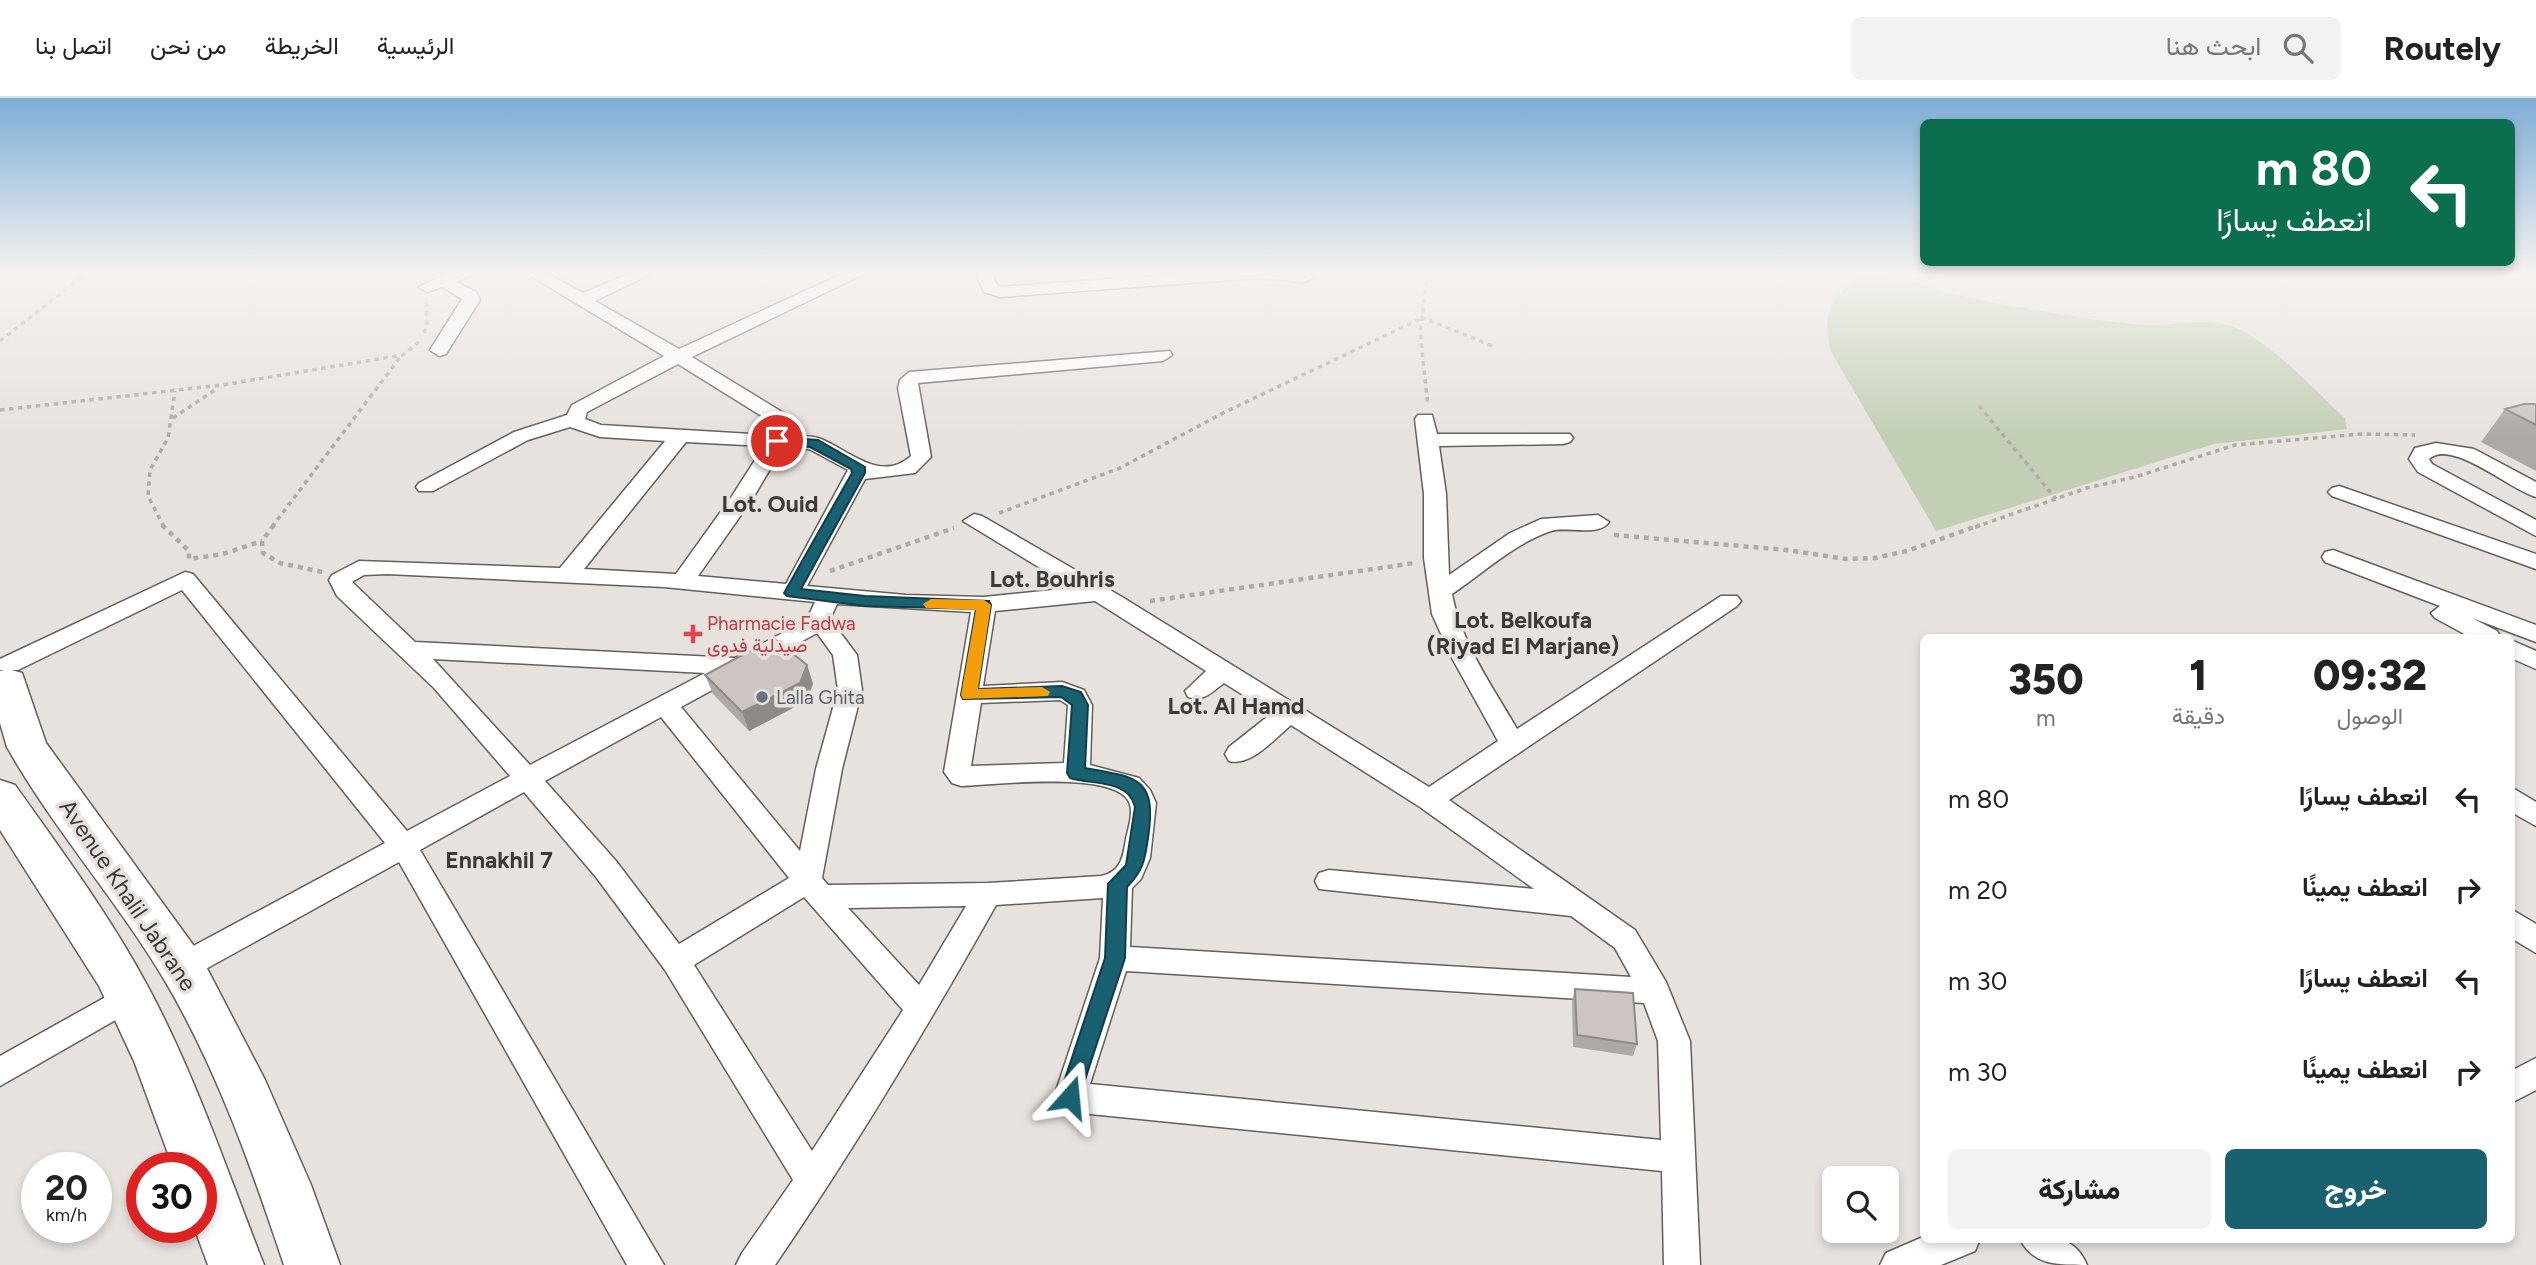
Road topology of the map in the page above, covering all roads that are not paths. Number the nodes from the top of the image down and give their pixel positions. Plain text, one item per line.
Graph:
1 (454, 326) edge
2 (625, 326) edge
3 (744, 326) edge
4 (439, 350) dead end
5 (1163, 355) dead end
6 (677, 358) junction
7 (575, 419) junction
8 (679, 437) junction
9 (1563, 438) dead end
10 (777, 441) junction
11 (858, 473) junction
12 (426, 487) dead end
13 (2536, 491) edge
14 (2339, 492) dead end
15 (974, 521) road end
16 (1605, 528) road end
17 (2536, 528) edge
18 (2536, 562) edge
19 (566, 576) junction
20 (682, 582) junction
21 (794, 587) junction
22 (1441, 591) junction
23 (1106, 598) junction
24 (1729, 601) dead end
25 (984, 605) junction
26 (822, 610) junction
27 (2483, 634) edge
28 (2536, 634) edge
29 (409, 650) junction
30 (2515, 650) edge
31 (2536, 661) edge
32 (738, 666) junction
33 (1223, 671) junction
34 (4, 674) edge
35 (1197, 691) dead end
36 (969, 695) junction
37 (665, 705) junction
38 (1290, 712) junction
39 (1513, 745) junction
40 (1238, 754) dead end
41 (1076, 773) junction
42 (527, 778) junction
43 (0, 796) edge
44 (1429, 800) junction
45 (2515, 800) edge
46 (2536, 816) edge
47 (405, 848) junction
48 (1329, 881) dead end
49 (1118, 884) junction
50 (815, 888) junction
51 (988, 894) junction
52 (1578, 905) junction
53 (2515, 924) edge
54 (2536, 941) edge
55 (1115, 958) junction
56 (675, 961) junction
57 (182, 967) junction
58 (1655, 990) junction
59 (129, 997) junction
60 (922, 1010) junction
61 (0, 1072) edge
62 (2536, 1072) edge
63 (2515, 1086) edge
64 (193, 1152) edge
65 (1678, 1157) junction
66 (813, 1182) junction
67 (217, 1215) edge
68 (1953, 1243) edge
69 (2042, 1243) edge
70 (236, 1265) edge
71 (312, 1265) edge
72 (646, 1265) edge
73 (754, 1265) edge
74 (1682, 1265) edge
75 (1898, 1265) edge
76 (2069, 1265) edge

1 - 4 street
2 - 6 street
3 - 6 street
5 - 11 street
6 - 7 street
6 - 10 street
7 - 8 street
7 - 12 street
8 - 10 street
8 - 19 street
9 - 22 street
10 - 11 street
10 - 20 street
11 - 21 street
13 - 17 street
14 - 18 street
15 - 23 street
16 - 22 street
19 - 20 street
19 - 29 street
20 - 21 street
21 - 26 street
22 - 39 street
23 - 25 street
23 - 33 street
24 - 39 street
25 - 26 street
25 - 36 street
26 - 32 street
26 - 50 street
27 - 28 street
29 - 32 street
29 - 42 street
30 - 31 street
32 - 37 street
33 - 35 street
33 - 38 street
34 - 47 street
34 - 57 main road, Avenue Khalil Jabrane
36 - 41 street
36 - 41 street
37 - 42 street
37 - 50 street
38 - 40 street
38 - 44 street
39 - 44 street
41 - 49 street
42 - 47 street
42 - 56 street
43 - 59 main road
44 - 52 street
45 - 46 street
47 - 57 street
47 - 72 street
48 - 52 street
49 - 51 street
49 - 55 street
50 - 51 street
50 - 56 street
50 - 60 street
51 - 60 street
52 - 58 street
53 - 54 street
55 - 58 street
55 - 65 street
56 - 66 street
57 - 71 main road, Avenue Khalil Jabrane
58 - 65 street
59 - 61 street
59 - 64 main road
60 - 66 street
62 - 63 street
65 - 74 street
66 - 73 street
67 - 70 main road
68 - 75 street
69 - 76 street

